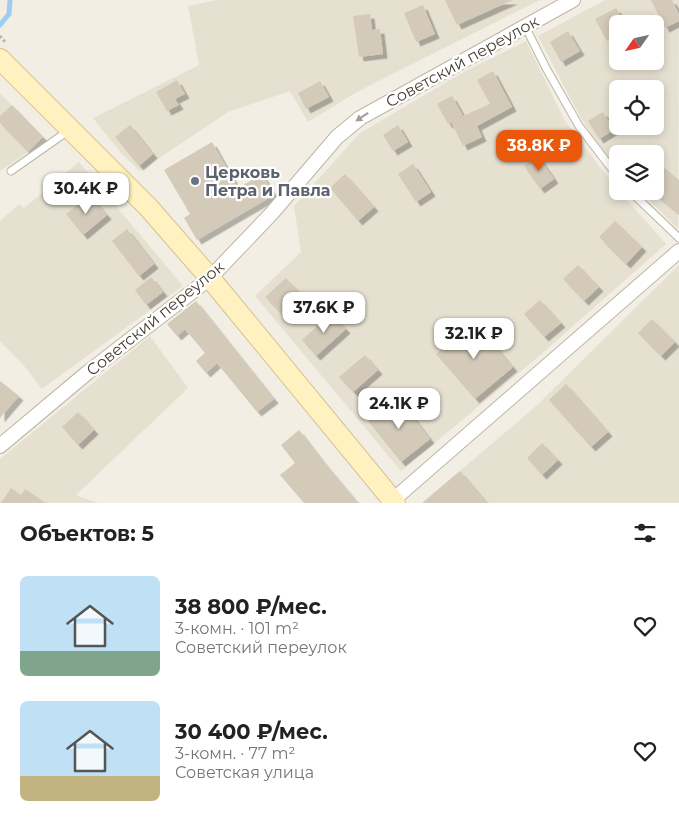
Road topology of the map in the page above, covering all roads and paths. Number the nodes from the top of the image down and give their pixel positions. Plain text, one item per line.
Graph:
1 (573, 0) edge
2 (525, 26) junction
3 (0, 36) edge
4 (3, 50) edge
5 (70, 129) junction
6 (609, 165) edge
7 (11, 171) dead end
8 (639, 200) edge
9 (679, 238) edge
10 (679, 251) edge
11 (210, 278) junction
12 (0, 446) edge
13 (392, 502) edge

1 - 2 street, Советский переулок
2 - 6 lane
2 -> 11 street, Советский переулок
3 - 4 path
4 - 5 main road
5 - 7 lane
5 - 11 main road
8 - 9 lane
10 - 13 street
11 - 12 street, Советский переулок
11 - 13 main road

